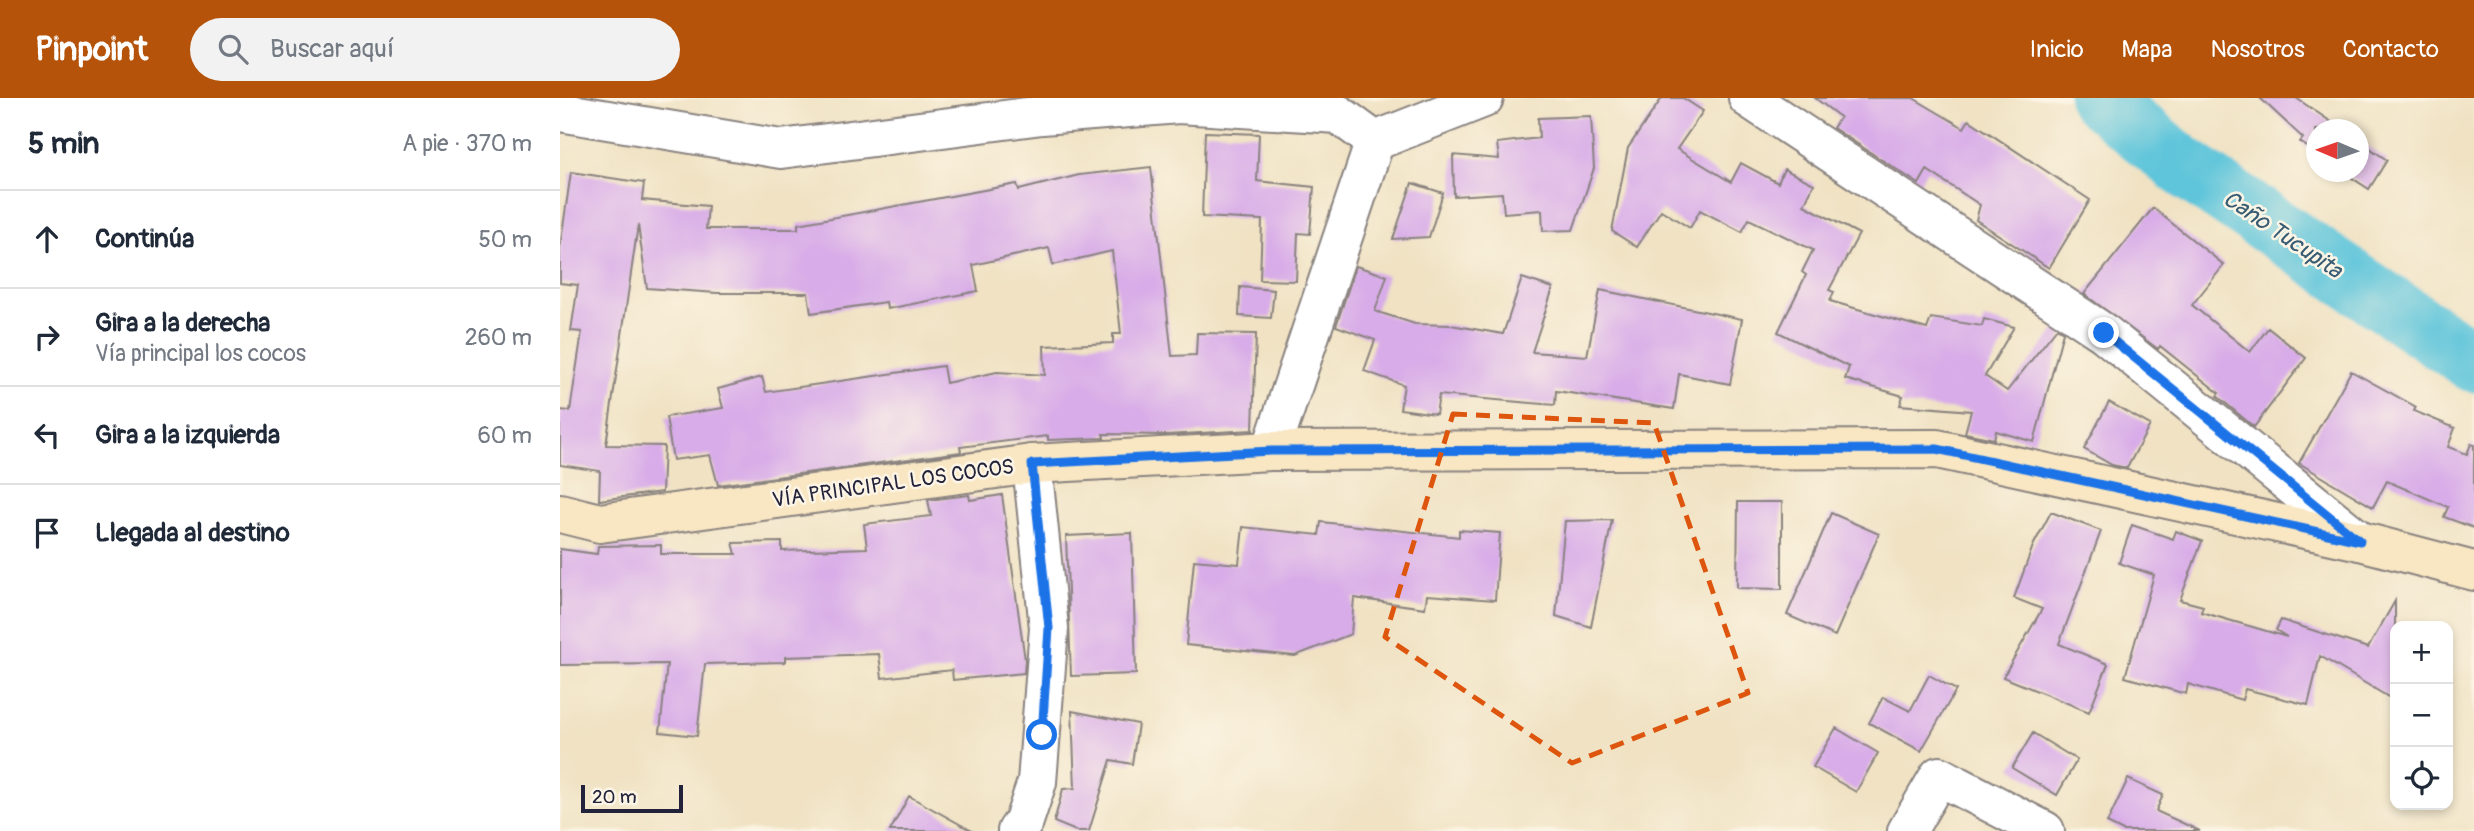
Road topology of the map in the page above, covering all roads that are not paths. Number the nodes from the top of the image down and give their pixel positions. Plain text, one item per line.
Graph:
1 (1484, 98) edge
2 (1748, 98) edge
3 (1327, 106) edge
4 (560, 112) edge
5 (1376, 141) junction
6 (1271, 451) junction
7 (1032, 464) junction
8 (560, 513) edge
9 (2360, 541) junction
10 (2474, 571) edge
11 (1017, 831) edge
12 (1907, 831) edge
13 (2045, 831) edge

1 - 5 street
2 - 9 street
3 - 4 street
3 - 5 street
5 - 6 street
6 - 7 street, VÍA PRINCIPAL LOS COCOS
6 - 9 street, VÍA PRINCIPAL LOS COCOS
7 - 8 street, VÍA PRINCIPAL LOS COCOS
7 - 11 street
9 - 10 street, VÍA PRINCIPAL LOS COCOS
12 - 13 street

